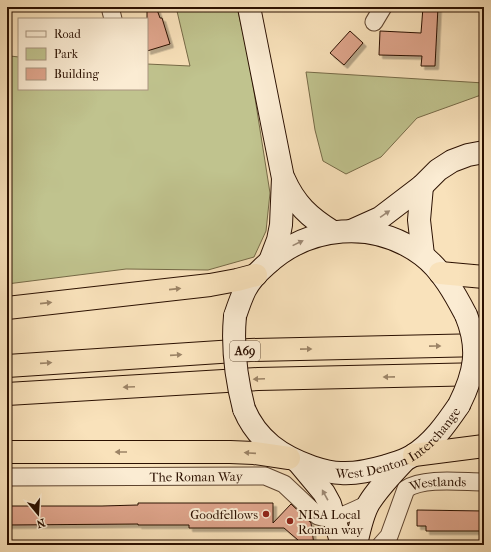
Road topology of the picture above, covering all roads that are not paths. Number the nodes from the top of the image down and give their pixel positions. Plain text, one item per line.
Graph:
1 (110, 7) edge
2 (249, 7) edge
3 (383, 7) edge
4 (113, 18) edge
5 (374, 22) dead end
6 (484, 152) edge
7 (283, 178) junction
8 (422, 186) junction
9 (341, 232) junction
10 (423, 255) junction
11 (263, 268) junction
12 (440, 273) junction
13 (484, 277) edge
14 (7, 308) edge
15 (484, 345) edge
16 (7, 366) edge
17 (484, 374) edge
18 (7, 394) edge
19 (484, 446) edge
20 (7, 452) edge
21 (409, 458) junction
22 (294, 460) junction
23 (7, 477) edge
24 (484, 482) edge
25 (368, 504) junction
26 (333, 518) junction
27 (342, 545) edge
28 (356, 545) edge
29 (381, 545) edge

1 - 4 street
2 - 7 main road
3 - 5 street
6 - 8 main road
7 - 9 main road
7 - 11 main road
9 -> 8 main road
8 - 10 main road
9 - 10 main road, West Denton Interchange
11 -> 9 main road, West Denton Interchange
10 - 12 main road, West Denton Interchange
14 -> 11 highway
11 - 22 main road, West Denton Interchange, bridge
12 - 13 highway
12 - 21 main road, West Denton Interchange, bridge
16 -> 15 highway, A69
17 -> 18 highway, A69
19 - 21 highway
22 -> 20 highway
21 - 22 main road, West Denton Interchange
21 - 25 main road
26 -> 22 main road
23 - 26 street, The Roman Way
24 - 29 street, Westlands
25 - 26 street
25 - 28 main road
26 - 27 main road

